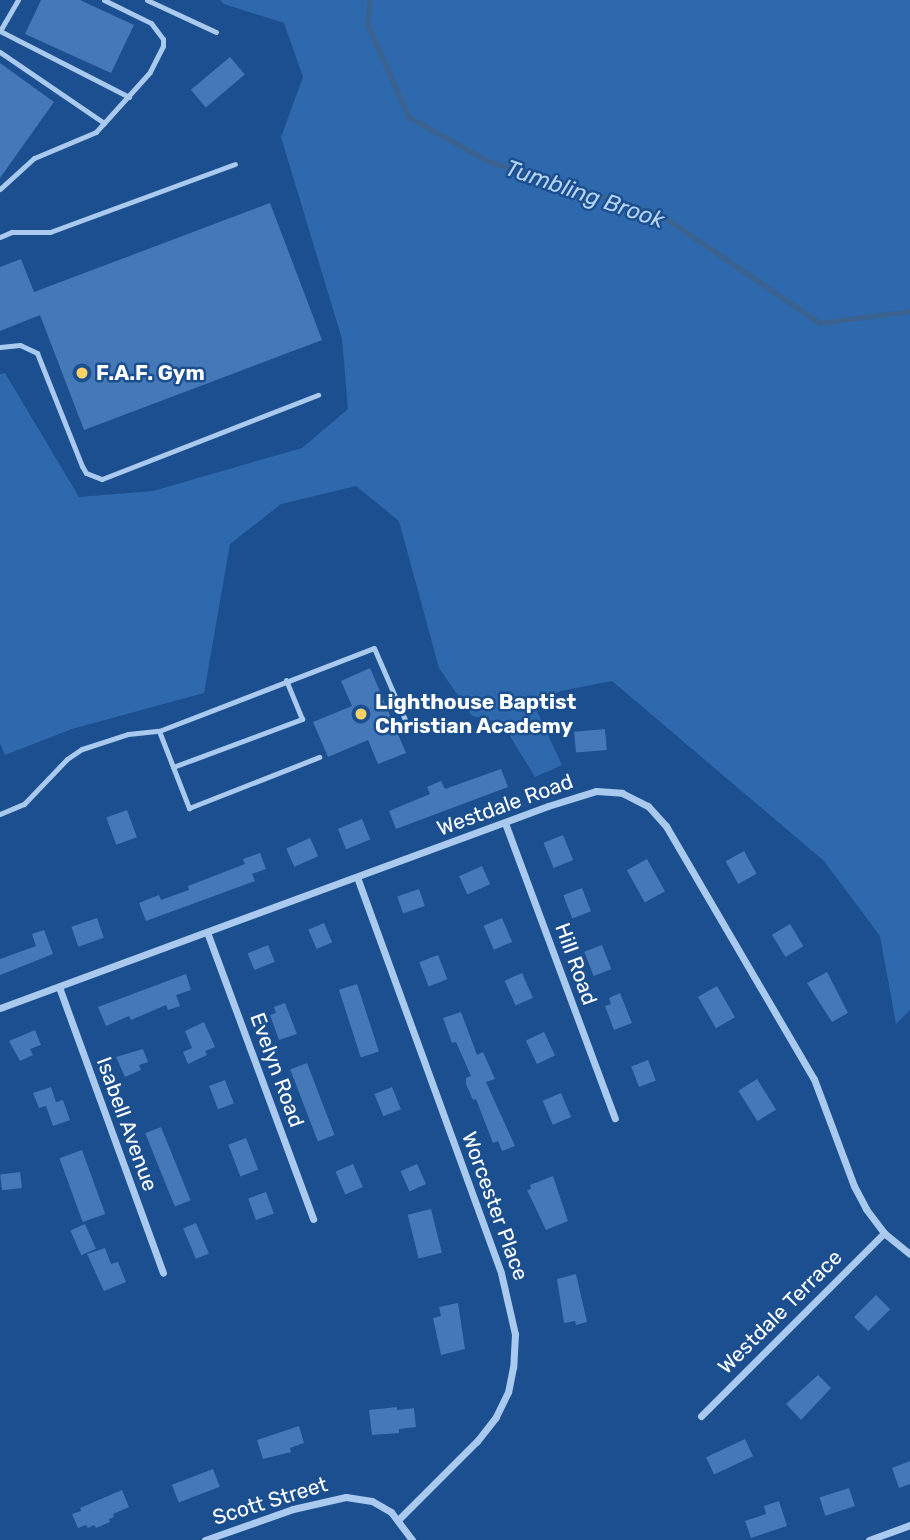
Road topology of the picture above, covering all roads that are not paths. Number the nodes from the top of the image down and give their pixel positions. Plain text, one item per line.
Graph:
1 (18, 0) edge
2 (104, 0) edge
3 (146, 0) edge
4 (0, 31) edge
5 (216, 32) dead end
6 (0, 52) edge
7 (129, 97) junction
8 (104, 123) junction
9 (234, 164) dead end
10 (0, 189) edge
11 (0, 237) edge
12 (0, 347) edge
13 (318, 395) dead end
14 (286, 680) junction
15 (406, 722) dead end
16 (159, 731) junction
17 (319, 757) dead end
18 (173, 767) junction
19 (0, 814) edge
20 (505, 823) junction
21 (357, 877) junction
22 (207, 932) junction
23 (58, 987) junction
24 (0, 1009) edge
25 (614, 1118) dead end
26 (313, 1219) dead end
27 (884, 1233) junction
28 (910, 1254) edge
29 (163, 1273) dead end
30 (701, 1416) dead end
31 (399, 1519) junction
32 (910, 1525) edge
33 (205, 1540) edge
34 (412, 1540) edge
35 (869, 1540) edge

1 - 4 lane
2 - 7 lane
3 - 5 lane
4 - 7 lane
6 - 8 lane
7 - 8 lane
8 - 10 lane
9 - 11 lane
12 - 13 lane
14 - 15 lane
14 - 16 lane
14 - 18 lane
16 - 18 lane
16 - 19 lane
17 - 18 lane
20 - 21 street, Westdale Road
20 - 25 street, Hill Road
20 - 27 street, Westdale Road
21 - 22 street, Westdale Road
21 - 31 street, Worcester Place
22 - 23 street, Westdale Road
22 - 26 street, Evelyn Road
23 - 24 street, Westdale Road
23 - 29 street, Isabell Avenue
27 - 28 street, Westdale Road
27 - 30 street, Westdale Terrace
31 - 33 street, Scott Street
31 - 34 street, Scott Street
32 - 35 street

